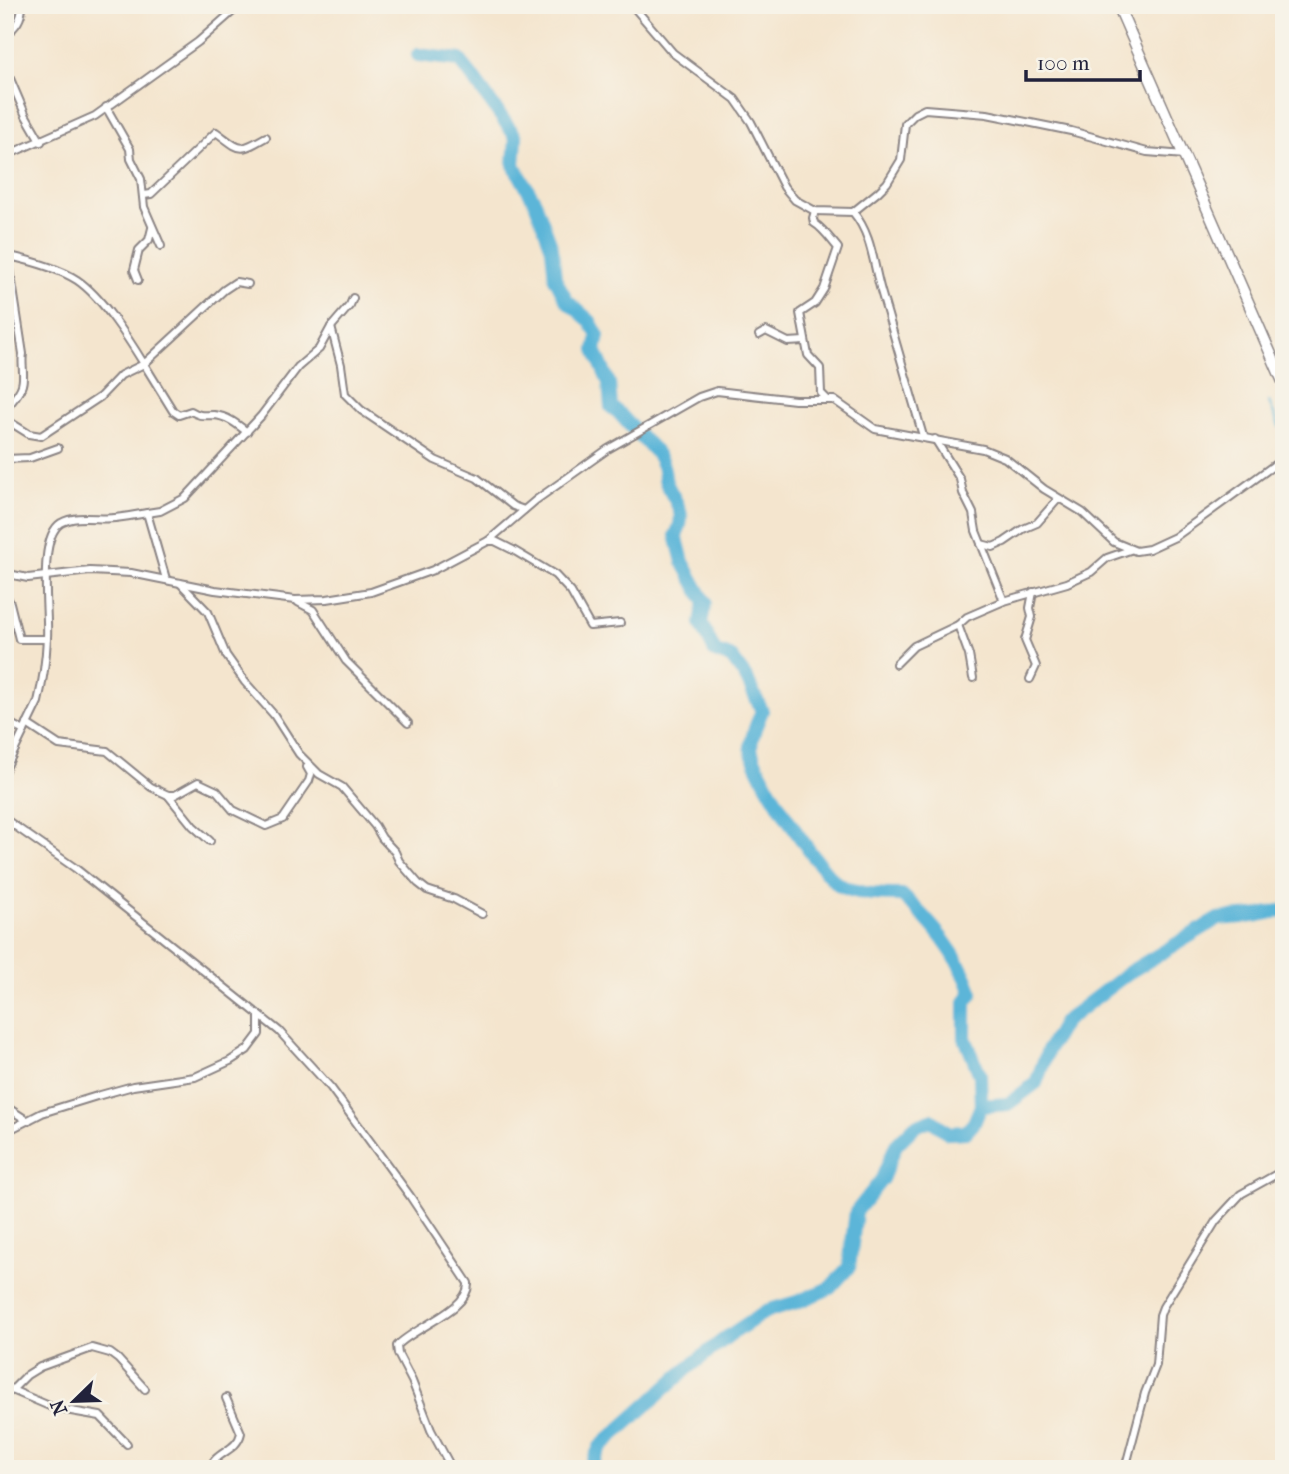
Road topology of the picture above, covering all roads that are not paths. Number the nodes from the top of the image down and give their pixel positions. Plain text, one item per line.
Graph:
1 (22, 5) edge
2 (240, 5) edge
3 (632, 5) edge
4 (1118, 5) edge
5 (5, 35) edge
6 (5, 67) edge
7 (106, 107) junction
8 (267, 137) dead end
9 (41, 142) junction
10 (1185, 155) junction
11 (5, 156) edge
12 (144, 195) junction
13 (815, 211) junction
14 (853, 212) junction
15 (152, 226) junction
16 (161, 246) dead end
17 (7, 256) edge
18 (138, 280) dead end
19 (248, 284) dead end
20 (353, 298) dead end
21 (331, 327) junction
22 (759, 335) dead end
23 (804, 341) junction
24 (144, 364) junction
25 (1284, 384) edge
26 (827, 399) junction
27 (5, 410) edge
28 (5, 419) edge
29 (247, 432) junction
30 (923, 436) junction
31 (935, 439) junction
32 (58, 448) dead end
33 (1284, 458) edge
34 (5, 459) edge
35 (1058, 499) junction
36 (524, 510) junction
37 (147, 513) junction
38 (488, 541) junction
39 (981, 544) junction
40 (1130, 550) junction
41 (6, 571) edge
42 (45, 577) junction
43 (166, 579) junction
44 (179, 582) junction
45 (1033, 592) junction
46 (5, 593) edge
47 (295, 600) junction
48 (1004, 601) junction
49 (620, 623) dead end
50 (958, 625) junction
51 (47, 639) junction
52 (896, 664) dead end
53 (973, 678) dead end
54 (1030, 679) dead end
55 (5, 721) edge
56 (408, 723) dead end
57 (25, 728) junction
58 (299, 754) junction
59 (5, 770) edge
60 (167, 795) junction
61 (5, 819) edge
62 (210, 841) dead end
63 (482, 914) dead end
64 (259, 1017) junction
65 (5, 1106) edge
66 (28, 1121) junction
67 (5, 1132) edge
68 (1284, 1170) edge
69 (145, 1389) dead end
70 (12, 1390) junction
71 (5, 1395) edge
72 (226, 1398) dead end
73 (127, 1444) dead end
74 (210, 1469) edge
75 (452, 1469) edge
76 (1125, 1469) edge

1 - 5 street
2 - 7 street
3 - 13 street
4 - 10 main road
6 - 9 street
7 - 9 street
7 - 12 street
8 - 12 street
9 - 11 street
10 - 14 street
10 - 25 main road
12 - 15 street
13 - 14 street
13 - 23 street
14 - 30 street
15 - 16 street
15 - 18 street
17 - 24 street
17 - 27 street
19 - 24 street
20 - 21 street
21 - 29 street
21 - 36 street
22 - 23 street
23 - 26 street
24 - 28 street
24 - 29 street
26 - 30 street
26 - 36 street
29 - 37 street
30 - 31 street
31 - 35 street
31 - 39 street
32 - 34 street
33 - 40 street
35 - 39 street
35 - 40 street
36 - 38 street
37 - 42 street
37 - 43 street
38 - 47 street
38 - 49 street
39 - 48 street
40 - 45 street
41 - 42 street
42 - 43 street
42 - 51 street
43 - 44 street
44 - 47 street
44 - 58 street
45 - 48 street
45 - 54 street
46 - 51 street
47 - 56 street
48 - 50 street
50 - 52 street
50 - 53 street
51 - 57 street
55 - 57 street
57 - 59 street
57 - 60 street
58 - 60 street
58 - 63 street
60 - 62 street
61 - 64 street
64 - 66 street
64 - 75 street
65 - 66 street
66 - 67 street
68 - 76 street
69 - 70 street
70 - 71 street
70 - 73 street
72 - 74 street

